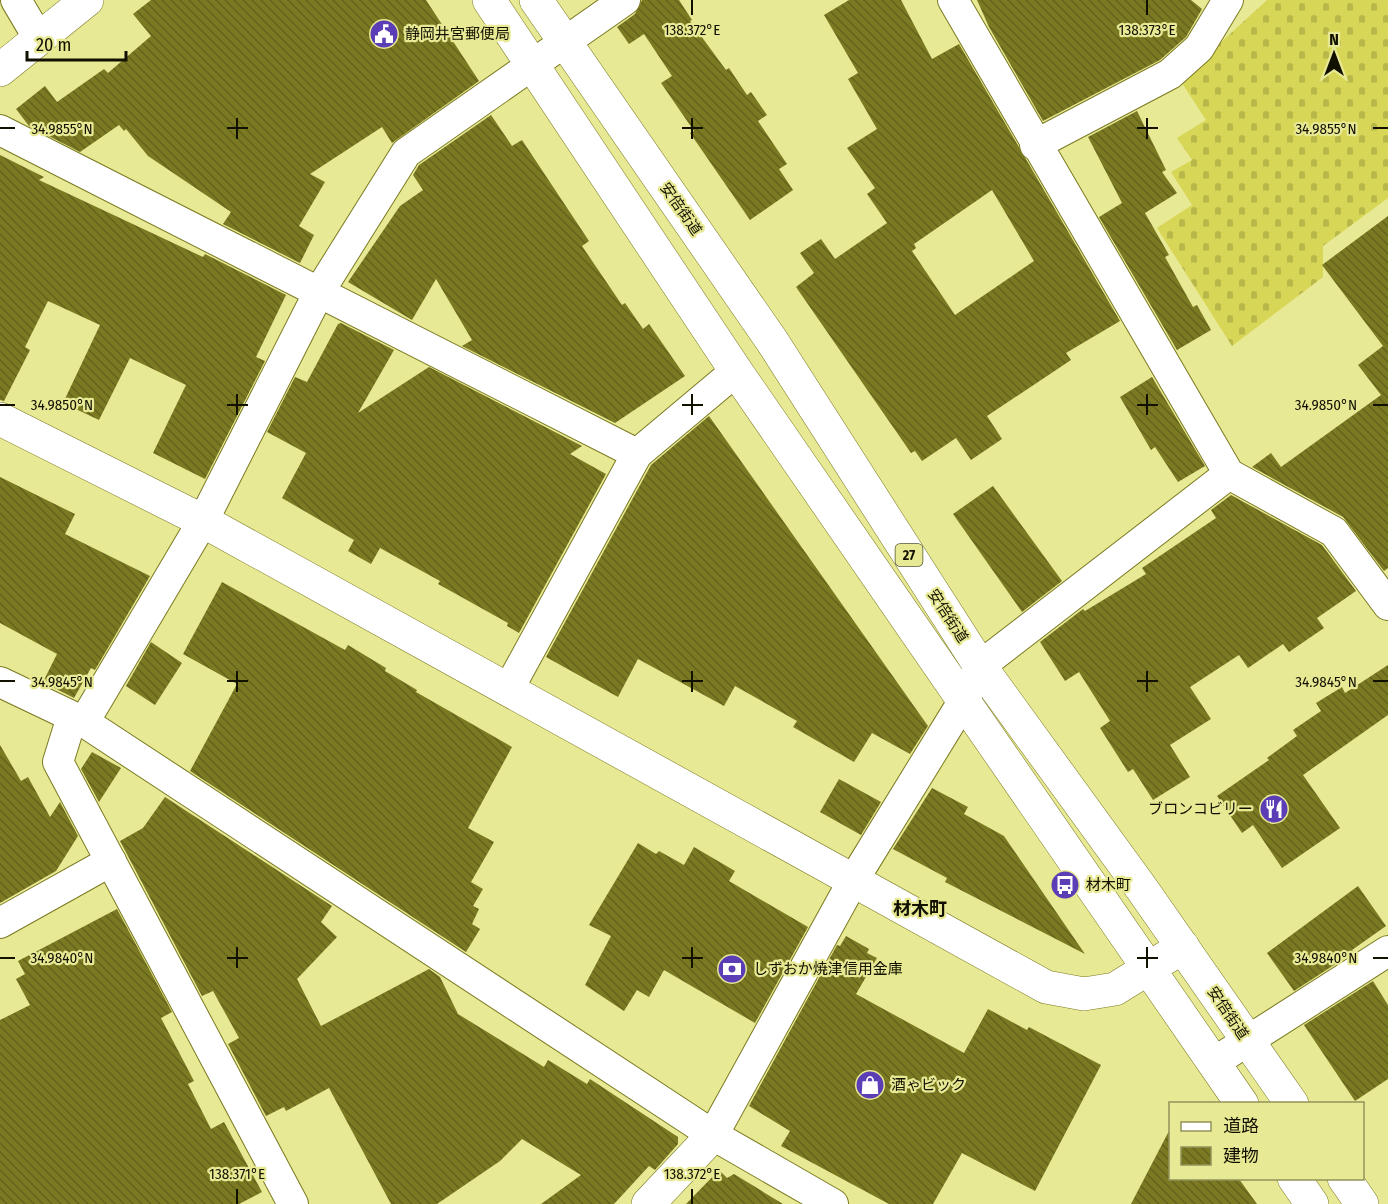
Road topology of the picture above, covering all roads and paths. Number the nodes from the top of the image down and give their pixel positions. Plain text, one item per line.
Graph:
1 (16, 0) edge
2 (87, 0) edge
3 (489, 0) edge
4 (536, 0) edge
5 (625, 0) edge
6 (953, 0) edge
7 (1228, 0) edge
8 (39, 39) junction
9 (566, 43) junction
10 (532, 67) junction
11 (0, 69) edge
12 (0, 130) edge
13 (1035, 145) junction
14 (319, 292) junction
15 (736, 371) junction
16 (0, 419) edge
17 (637, 454) junction
18 (1229, 474) junction
19 (204, 520) junction
20 (1388, 605) edge
21 (980, 666) junction
22 (0, 682) edge
23 (508, 690) junction
24 (964, 700) junction
25 (78, 719) junction
26 (111, 861) junction
27 (854, 879) junction
28 (0, 923) edge
29 (1183, 947) junction
30 (1388, 951) edge
31 (1148, 970) junction
32 (1247, 1041) junction
33 (1213, 1063) junction
34 (1241, 1102) edge
35 (1291, 1102) edge
36 (713, 1135) junction
37 (1295, 1180) edge
38 (1345, 1180) edge
39 (293, 1204) edge
40 (648, 1204) edge
41 (833, 1204) edge
42 (1312, 1204) edge
43 (1362, 1204) edge

1 - 8 street
2 - 8 main road
3 - 10 main road, 27
4 - 9 main road, 安倍街道 / 27
5 - 9 street
6 - 13 street
7 - 13 street
8 - 11 main road
9 - 10 street
9 - 21 main road, 安倍街道 / 27
10 - 14 street
10 - 15 main road, 27
12 - 14 street
13 - 18 street
14 - 17 street
14 - 19 street
15 - 17 street
15 - 24 main road, 27
16 - 19 main road
17 - 23 street
18 - 20 street
18 - 21 street
19 - 23 main road
19 - 25 street
21 - 24 street
21 - 29 main road, 安倍街道 / 27
22 - 25 street
23 - 27 main road
24 - 27 street
24 - 31 main road, 27
25 - 26 street
25 - 36 street
26 - 28 street
26 - 39 street
27 - 31 main road
27 - 36 street
29 - 31 main road
29 - 32 main road, 安倍街道 / 27
30 - 32 street
31 - 33 main road, 27
32 - 33 street
32 - 35 main road, 安倍街道 / 27
33 - 34 main road, 27
36 - 40 main road
36 - 41 street
37 - 42 main road
38 - 43 main road

